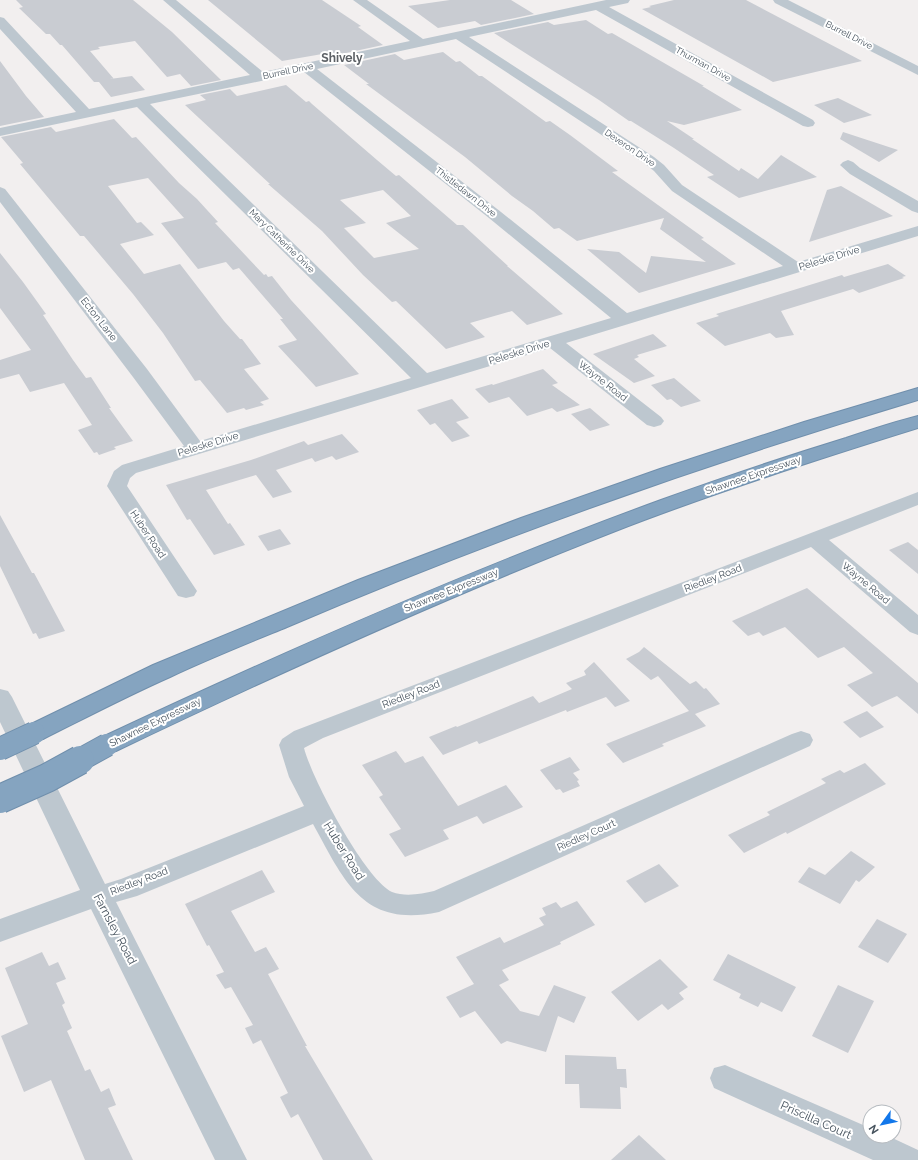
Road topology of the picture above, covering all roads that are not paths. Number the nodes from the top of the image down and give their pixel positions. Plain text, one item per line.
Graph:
1 (169, 0) edge
2 (359, 0) edge
3 (624, 0) edge
4 (779, 0) edge
5 (557, 4) dead end
6 (598, 6) junction
7 (569, 12) junction
8 (0, 21) edge
9 (458, 35) junction
10 (421, 43) junction
11 (306, 67) junction
12 (918, 71) edge
13 (261, 76) junction
14 (140, 102) junction
15 (86, 114) junction
16 (808, 123) dead end
17 (0, 132) edge
18 (848, 165) dead end
19 (0, 192) edge
20 (918, 208) edge
21 (918, 232) edge
22 (796, 268) junction
23 (625, 320) junction
24 (553, 341) junction
25 (424, 380) junction
26 (918, 394) edge
27 (654, 421) dead end
28 (918, 422) edge
29 (196, 448) junction
30 (120, 475) joint
31 (918, 498) edge
32 (814, 539) junction
33 (186, 591) dead end
34 (918, 627) edge
35 (0, 697) edge
36 (801, 740) dead end
37 (0, 749) edge
38 (0, 799) edge
39 (319, 811) junction
40 (370, 890) joint
41 (98, 896) junction
42 (0, 931) edge
43 (725, 1078) dead end
44 (918, 1152) edge
45 (231, 1160) edge
46 (907, 1160) edge
47 (915, 1160) edge

1 - 13 street
2 - 10 street
3 - 6 street, Burrell Drive
4 - 12 street, Burrell Drive
5 - 7 street
6 - 7 street, Burrell Drive
6 - 16 street, Thurman Drive
7 - 9 street, Burrell Drive
8 - 15 street
9 - 10 street, Burrell Drive
9 - 22 street, Deveron Drive
10 - 11 street, Burrell Drive
11 - 13 street, Burrell Drive
11 - 23 street, Thistledawn Drive
13 - 14 street, Burrell Drive
14 - 15 street, Burrell Drive
14 - 25 street, Mary Catherine Drive
15 - 17 street, Burrell Drive
18 - 20 street
19 - 29 street, Ecton Lane
21 - 22 street, Peleske Drive
22 - 23 street, Peleske Drive
23 - 24 street, Peleske Drive
24 - 25 street, Peleske Drive
24 - 27 street, Wayne Road
25 - 29 street, Peleske Drive
26 - 37 highway, bridge
28 - 38 highway, Shawnee Expressway, bridge
29 - 30 street, Peleske Drive
30 - 33 street, Huber Road
31 - 32 street, Riedley Road
32 - 34 street, Wayne Road
32 - 39 street, Riedley Road
35 - 41 street, Farnsley Road
36 - 40 street, Riedley Court
39 - 40 street, Huber Road
39 - 41 street, Riedley Road
41 - 42 street, Riedley Road
41 - 45 street, Farnsley Road
43 - 46 street, Priscilla Court
44 - 47 street

